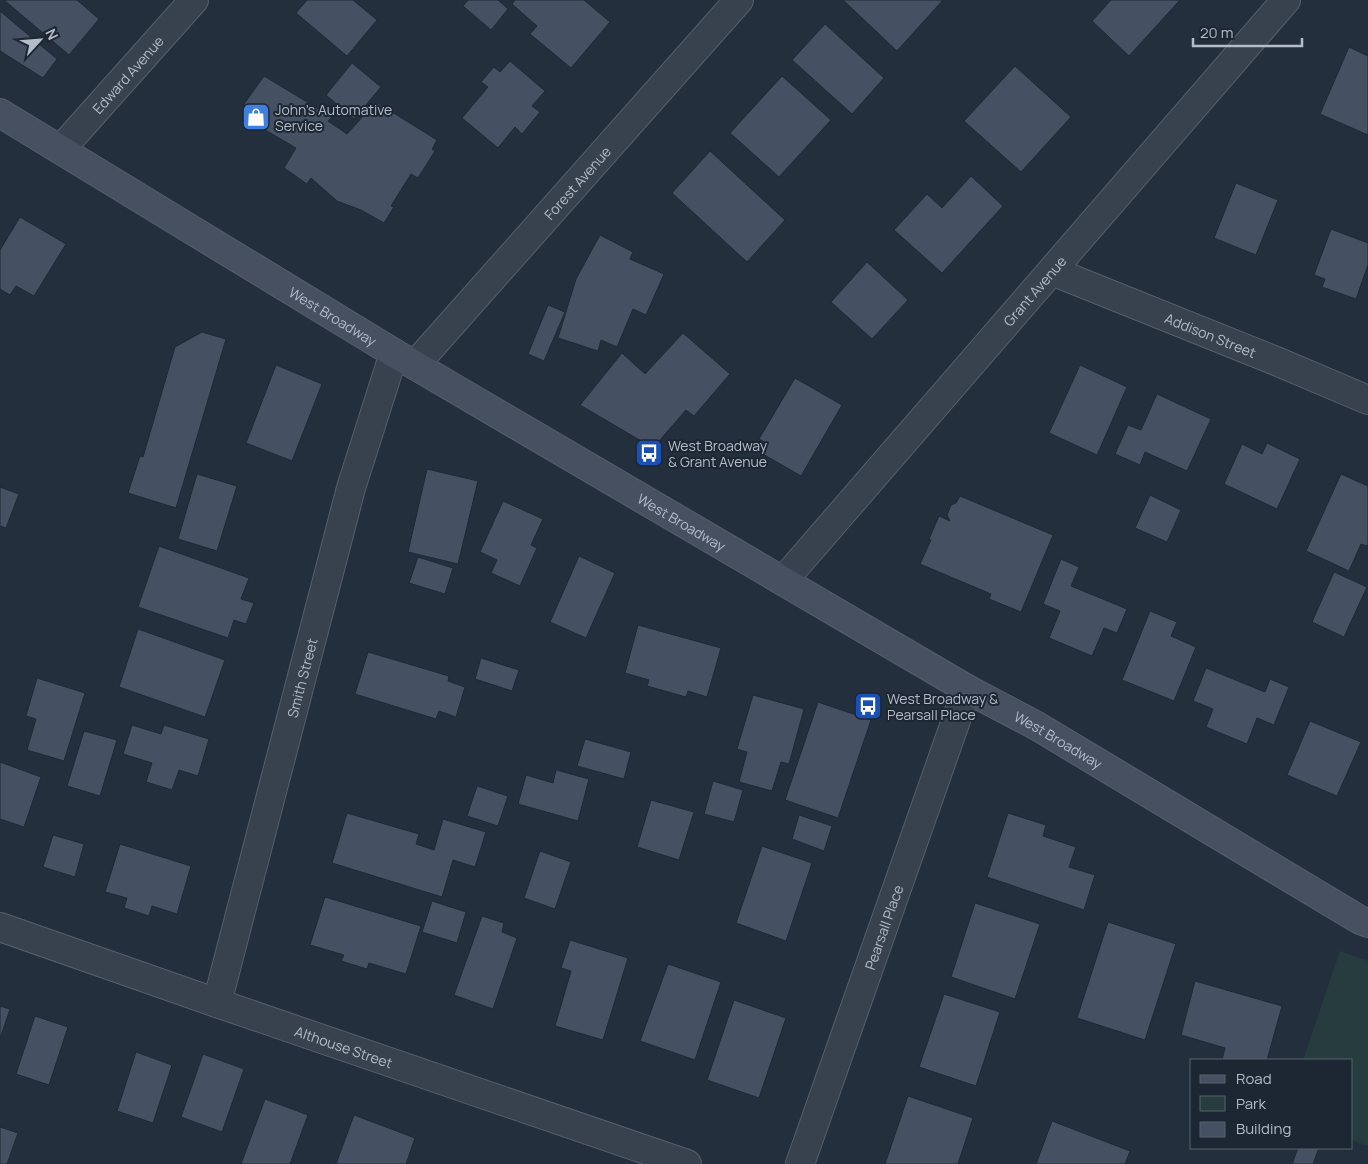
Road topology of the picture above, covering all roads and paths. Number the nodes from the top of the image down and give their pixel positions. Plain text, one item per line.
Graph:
1 (194, 0) edge
2 (739, 0) edge
3 (1286, 0) edge
4 (0, 113) edge
5 (61, 149) junction
6 (1052, 271) junction
7 (404, 359) junction
8 (1368, 400) edge
9 (783, 581) junction
10 (967, 689) junction
11 (1368, 923) edge
12 (0, 927) edge
13 (217, 1003) junction
14 (687, 1164) edge
15 (800, 1164) edge

1 - 5 street, Edward Avenue
2 - 7 street, Forest Avenue
3 - 6 street, Grant Avenue
4 - 5 main road, West Broadway
5 - 7 main road, West Broadway
6 - 8 street, Addison Street
6 - 9 street, Grant Avenue
7 - 9 main road, West Broadway
7 - 13 street, Smith Street
9 - 10 main road, West Broadway
10 - 11 main road, West Broadway
10 - 15 street, Pearsall Place
12 - 13 street, Althouse Street
13 - 14 street, Althouse Street

